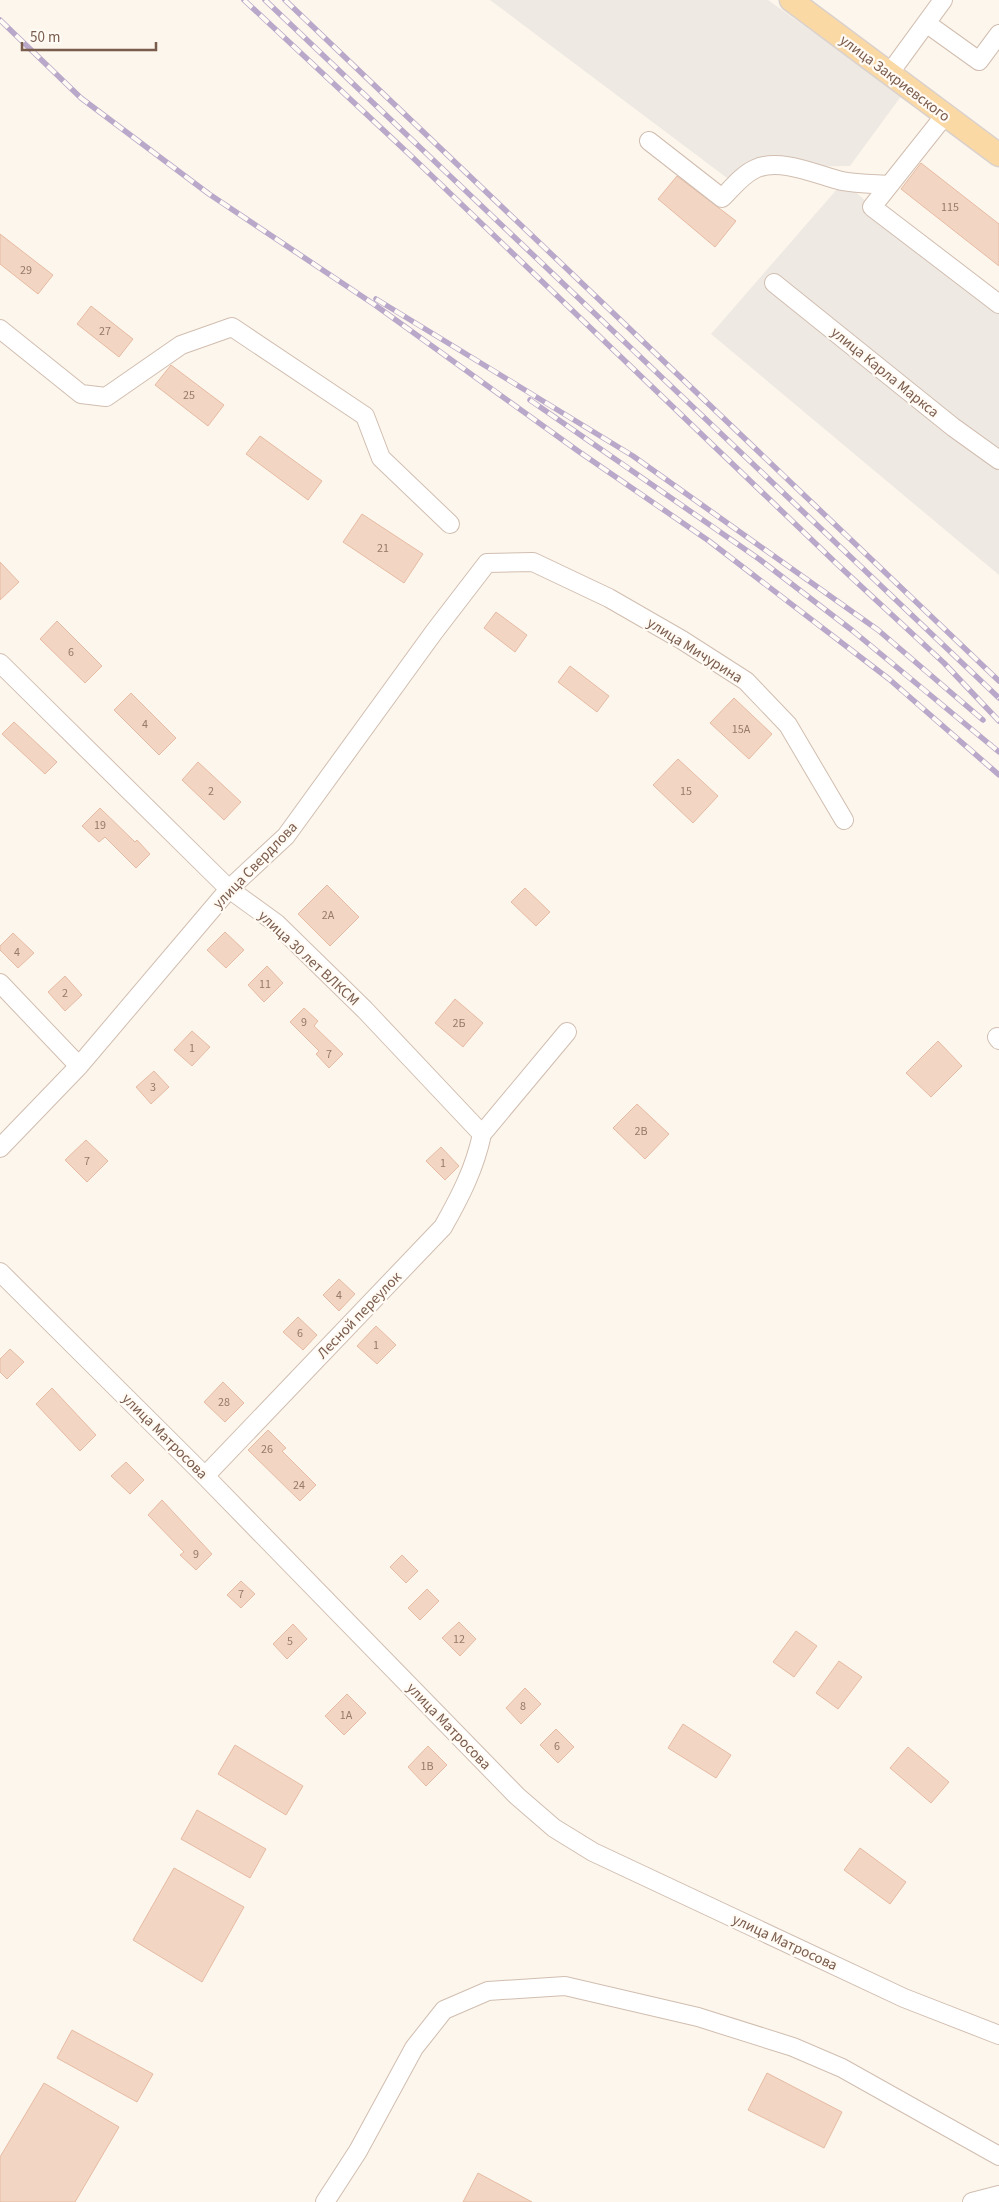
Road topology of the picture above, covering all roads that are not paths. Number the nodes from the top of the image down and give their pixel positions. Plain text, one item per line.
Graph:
1 (791, 0) edge
2 (944, 0) edge
3 (926, 23) junction
4 (999, 34) edge
5 (890, 74) junction
6 (945, 115) junction
7 (649, 141) dead end
8 (999, 155) edge
9 (889, 185) junction
10 (774, 282) dead end
11 (999, 304) edge
12 (0, 329) edge
13 (999, 460) edge
14 (450, 524) dead end
15 (487, 563) joint
16 (0, 663) edge
17 (844, 820) dead end
18 (229, 889) junction
19 (0, 983) edge
20 (566, 1032) dead end
21 (79, 1066) junction
22 (482, 1134) junction
23 (0, 1148) edge
24 (0, 1272) edge
25 (205, 1476) junction
26 (999, 2035) edge
27 (999, 2156) edge
28 (999, 2195) edge
29 (325, 2202) edge
30 (972, 2202) edge

1 - 5 main road, улица Закриевского
2 - 3 street
3 - 4 street
3 - 5 street
5 - 6 main road, улица Закриевского
6 - 8 main road, улица Закриевского
6 - 9 street
7 - 9 street
9 - 11 street
10 - 13 street, улица Карла Маркса
12 - 14 street
15 - 17 street, улица Мичурина
15 - 18 street, улица Свердлова
16 - 18 street, улица 30 лет ВЛКСМ
18 - 21 street, улица Свердлова
18 - 22 street, улица 30 лет ВЛКСМ
19 - 21 street
20 - 22 street
21 - 23 street, улица Свердлова
22 - 25 street, Лесной переулок
24 - 25 street, улица Матросова
25 - 26 street, улица Матросова
27 - 29 street
28 - 30 street

